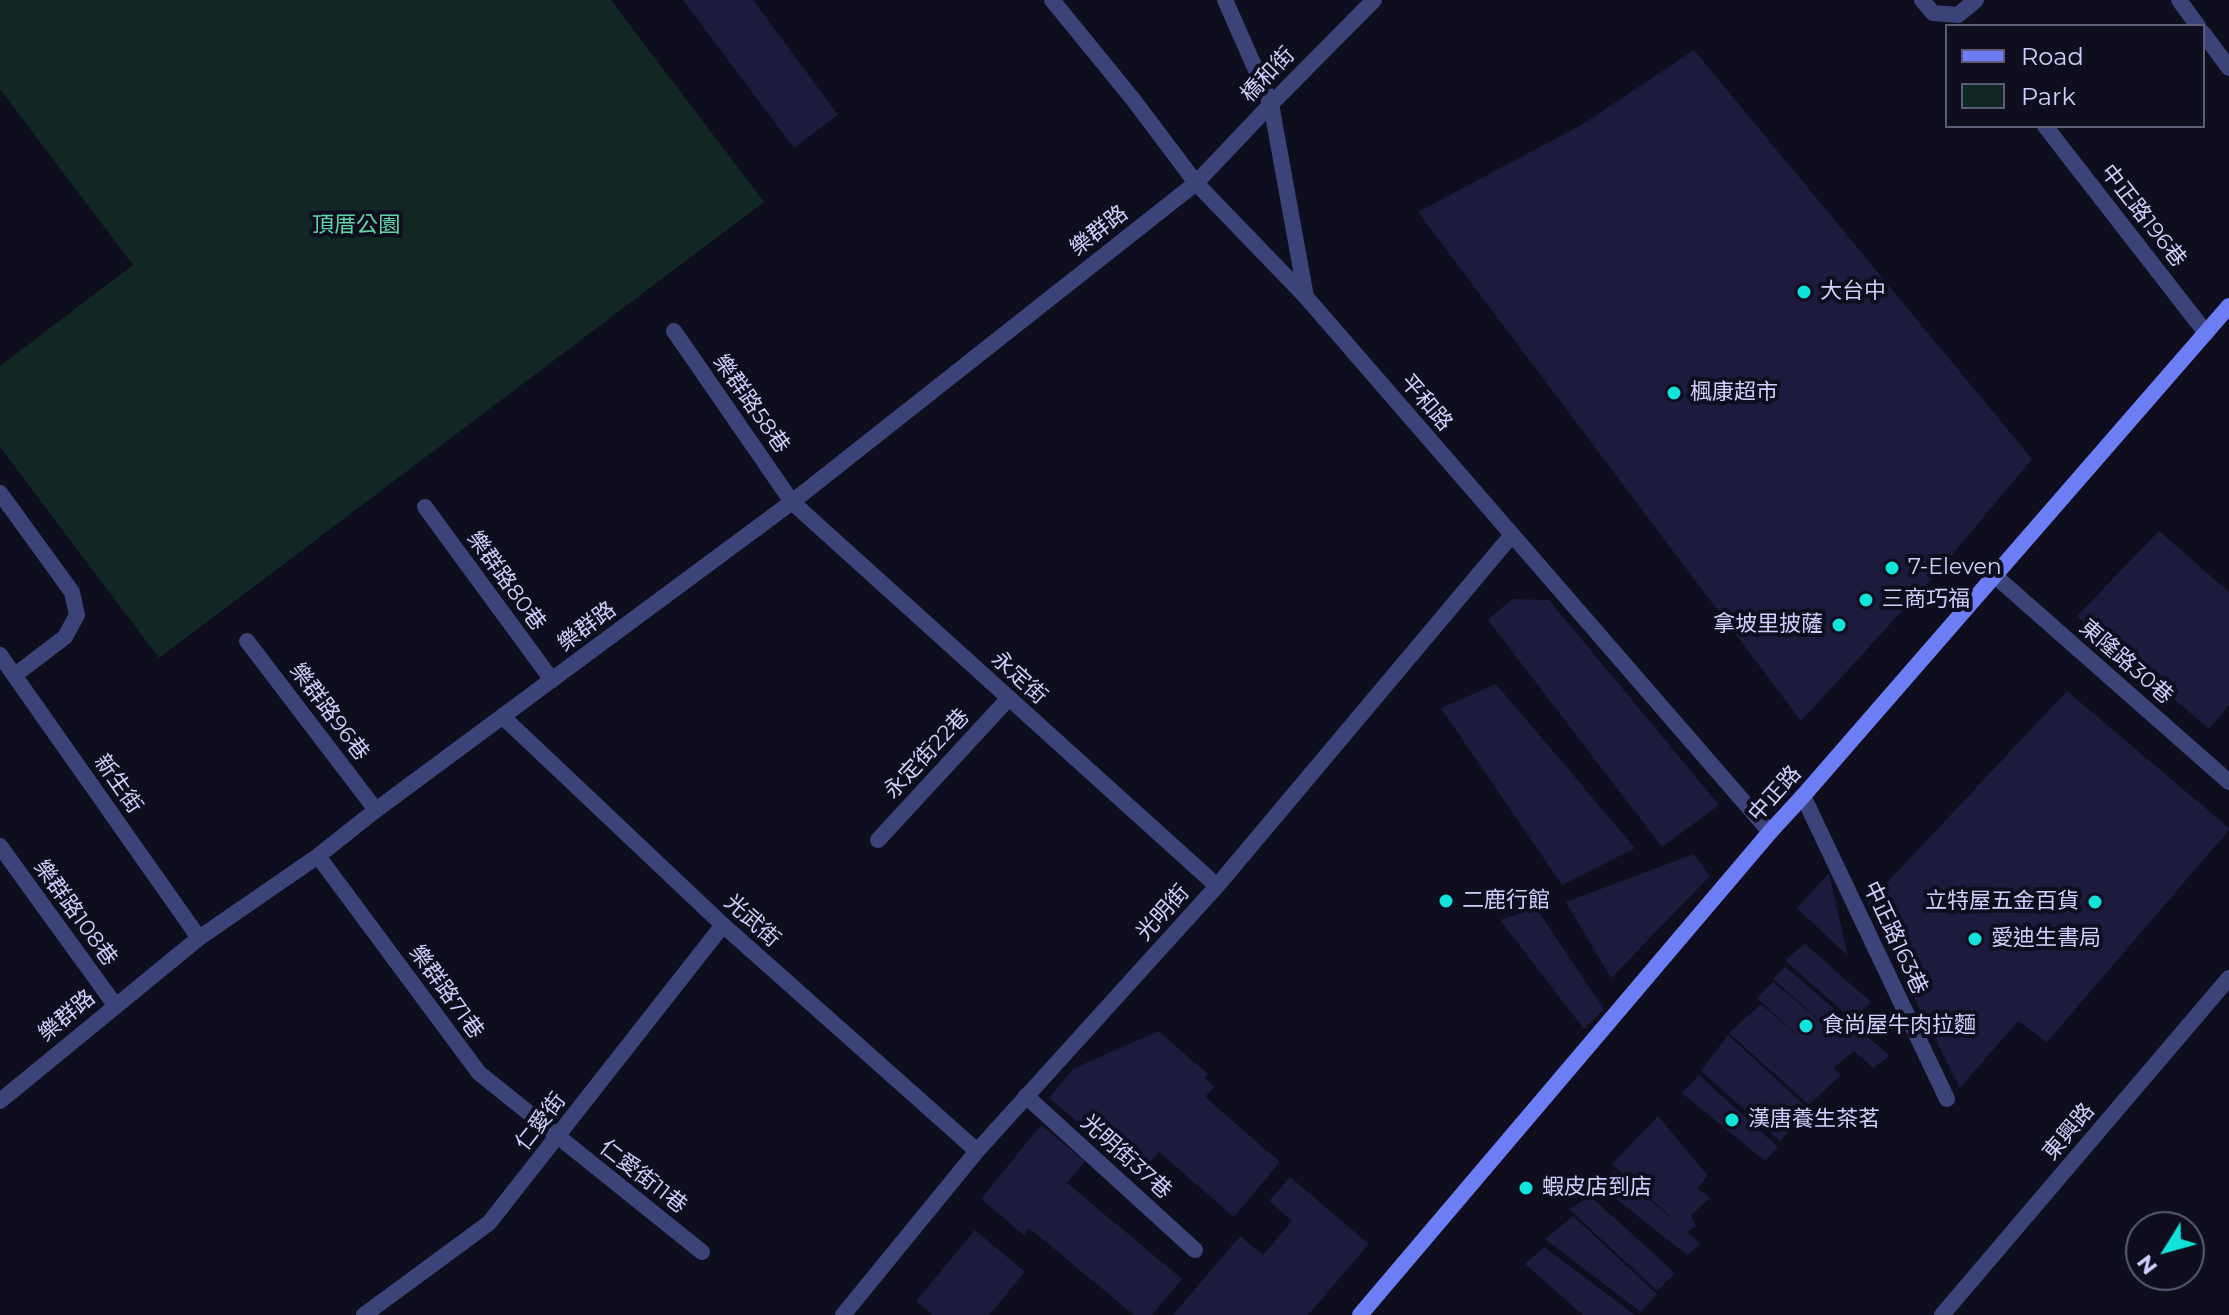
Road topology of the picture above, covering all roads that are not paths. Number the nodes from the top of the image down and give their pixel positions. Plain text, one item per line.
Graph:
1 (1052, 0) edge
2 (1225, 0) edge
3 (1374, 0) edge
4 (1922, 0) edge
5 (1976, 0) edge
6 (2179, 0) edge
7 (1962, 20) edge
8 (2197, 24) edge
9 (2205, 36) edge
10 (2229, 68) edge
11 (1271, 104) junction
12 (2047, 128) edge
13 (1196, 183) junction
14 (1306, 297) junction
15 (2229, 306) edge
16 (674, 331) dead end
17 (2206, 333) junction
18 (0, 493) edge
19 (792, 502) junction
20 (425, 507) dead end
21 (1511, 536) junction
22 (1994, 575) junction
23 (247, 641) dead end
24 (0, 655) edge
25 (15, 675) junction
26 (552, 680) junction
27 (1009, 698) junction
28 (503, 717) junction
29 (2229, 782) edge
30 (1803, 796) junction
31 (376, 810) junction
32 (1770, 832) junction
33 (878, 840) dead end
34 (0, 846) edge
35 (318, 856) junction
36 (1217, 886) junction
37 (723, 925) junction
38 (199, 938) junction
39 (2229, 978) edge
40 (115, 1005) junction
41 (1026, 1096) junction
42 (1947, 1099) dead end
43 (0, 1101) edge
44 (557, 1137) junction
45 (977, 1151) junction
46 (1195, 1250) dead end
47 (702, 1252) dead end
48 (364, 1315) edge
49 (843, 1315) edge
50 (1360, 1315) edge
51 (1942, 1315) edge

1 - 13 street, 平和路
2 - 11 street
3 - 11 street, 橋和街
4 - 7 street
5 - 7 street
6 - 8 street
9 - 10 street
11 - 13 street, 橋和街
11 - 14 street
12 - 17 street, 中正路196巷
13 - 14 street, 平和路
13 - 19 street, 樂群路
14 - 21 street, 平和路
15 - 17 main road, 中正路
16 - 19 street, 樂群路58巷
17 - 22 main road, 中正路
18 - 25 street
19 - 26 street, 樂群路
19 - 27 street, 永定街
20 - 26 street, 樂群路80巷
21 - 32 street, 平和路
21 - 36 street, 光明街
22 - 29 street, 東隆路30巷
22 - 30 main road, 中正路
23 - 31 street, 樂群路96巷
24 - 25 street, 新生街
25 - 38 street, 新生街
26 - 28 street, 樂群路
27 - 33 street, 永定街22巷
27 - 36 street, 永定街
28 - 31 street, 樂群路
28 - 37 street, 光武街
30 - 32 main road, 中正路
30 - 42 street, 中正路163巷
31 - 35 street, 樂群路
32 - 50 main road, 中正路
34 - 40 street, 樂群路108巷
35 - 38 street, 樂群路
35 - 44 street, 樂群路71巷
36 - 41 street, 光明街
37 - 44 street, 仁愛街
37 - 45 street, 光武街
38 - 40 street, 樂群路
39 - 51 street, 東興路
40 - 43 street, 樂群路
41 - 45 street, 光明街
41 - 46 street, 光明街37巷
44 - 47 street, 仁愛街11巷
44 - 48 street, 仁愛街
45 - 49 street, 光明街

